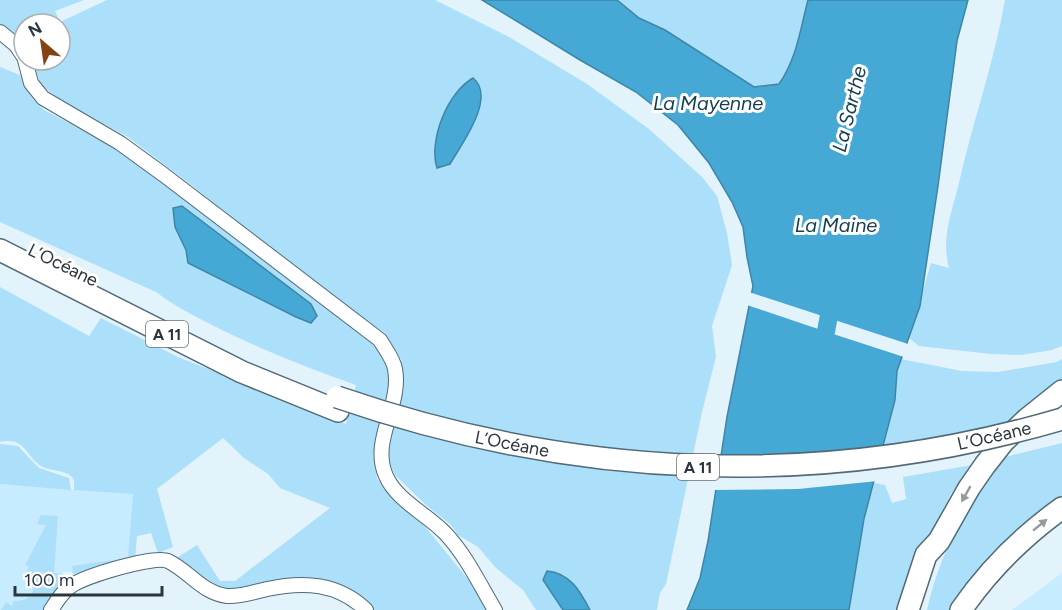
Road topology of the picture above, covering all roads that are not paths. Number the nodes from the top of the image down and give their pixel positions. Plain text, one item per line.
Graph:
1 (0, 32) edge
2 (12, 42) edge
3 (28, 72) edge
4 (0, 234) edge
5 (0, 250) edge
6 (1062, 391) edge
7 (337, 404) junction
8 (1062, 419) edge
9 (1062, 433) edge
10 (1062, 508) edge
11 (939, 541) junction
12 (1020, 543) junction
13 (51, 610) edge
14 (366, 610) edge
15 (495, 610) edge
16 (908, 610) edge
17 (919, 610) edge
18 (961, 610) edge
19 (974, 610) edge

1 - 2 street
3 - 15 street
4 - 7 highway, L’Océane / A 11
5 - 7 highway, L’Océane / A 11
6 -> 11 highway
7 - 8 highway, L’Océane / A 11, bridge
7 - 9 highway, L’Océane / A 11
12 -> 10 highway
11 - 16 highway
11 - 17 highway
12 - 18 highway
12 - 19 highway
13 - 14 street

